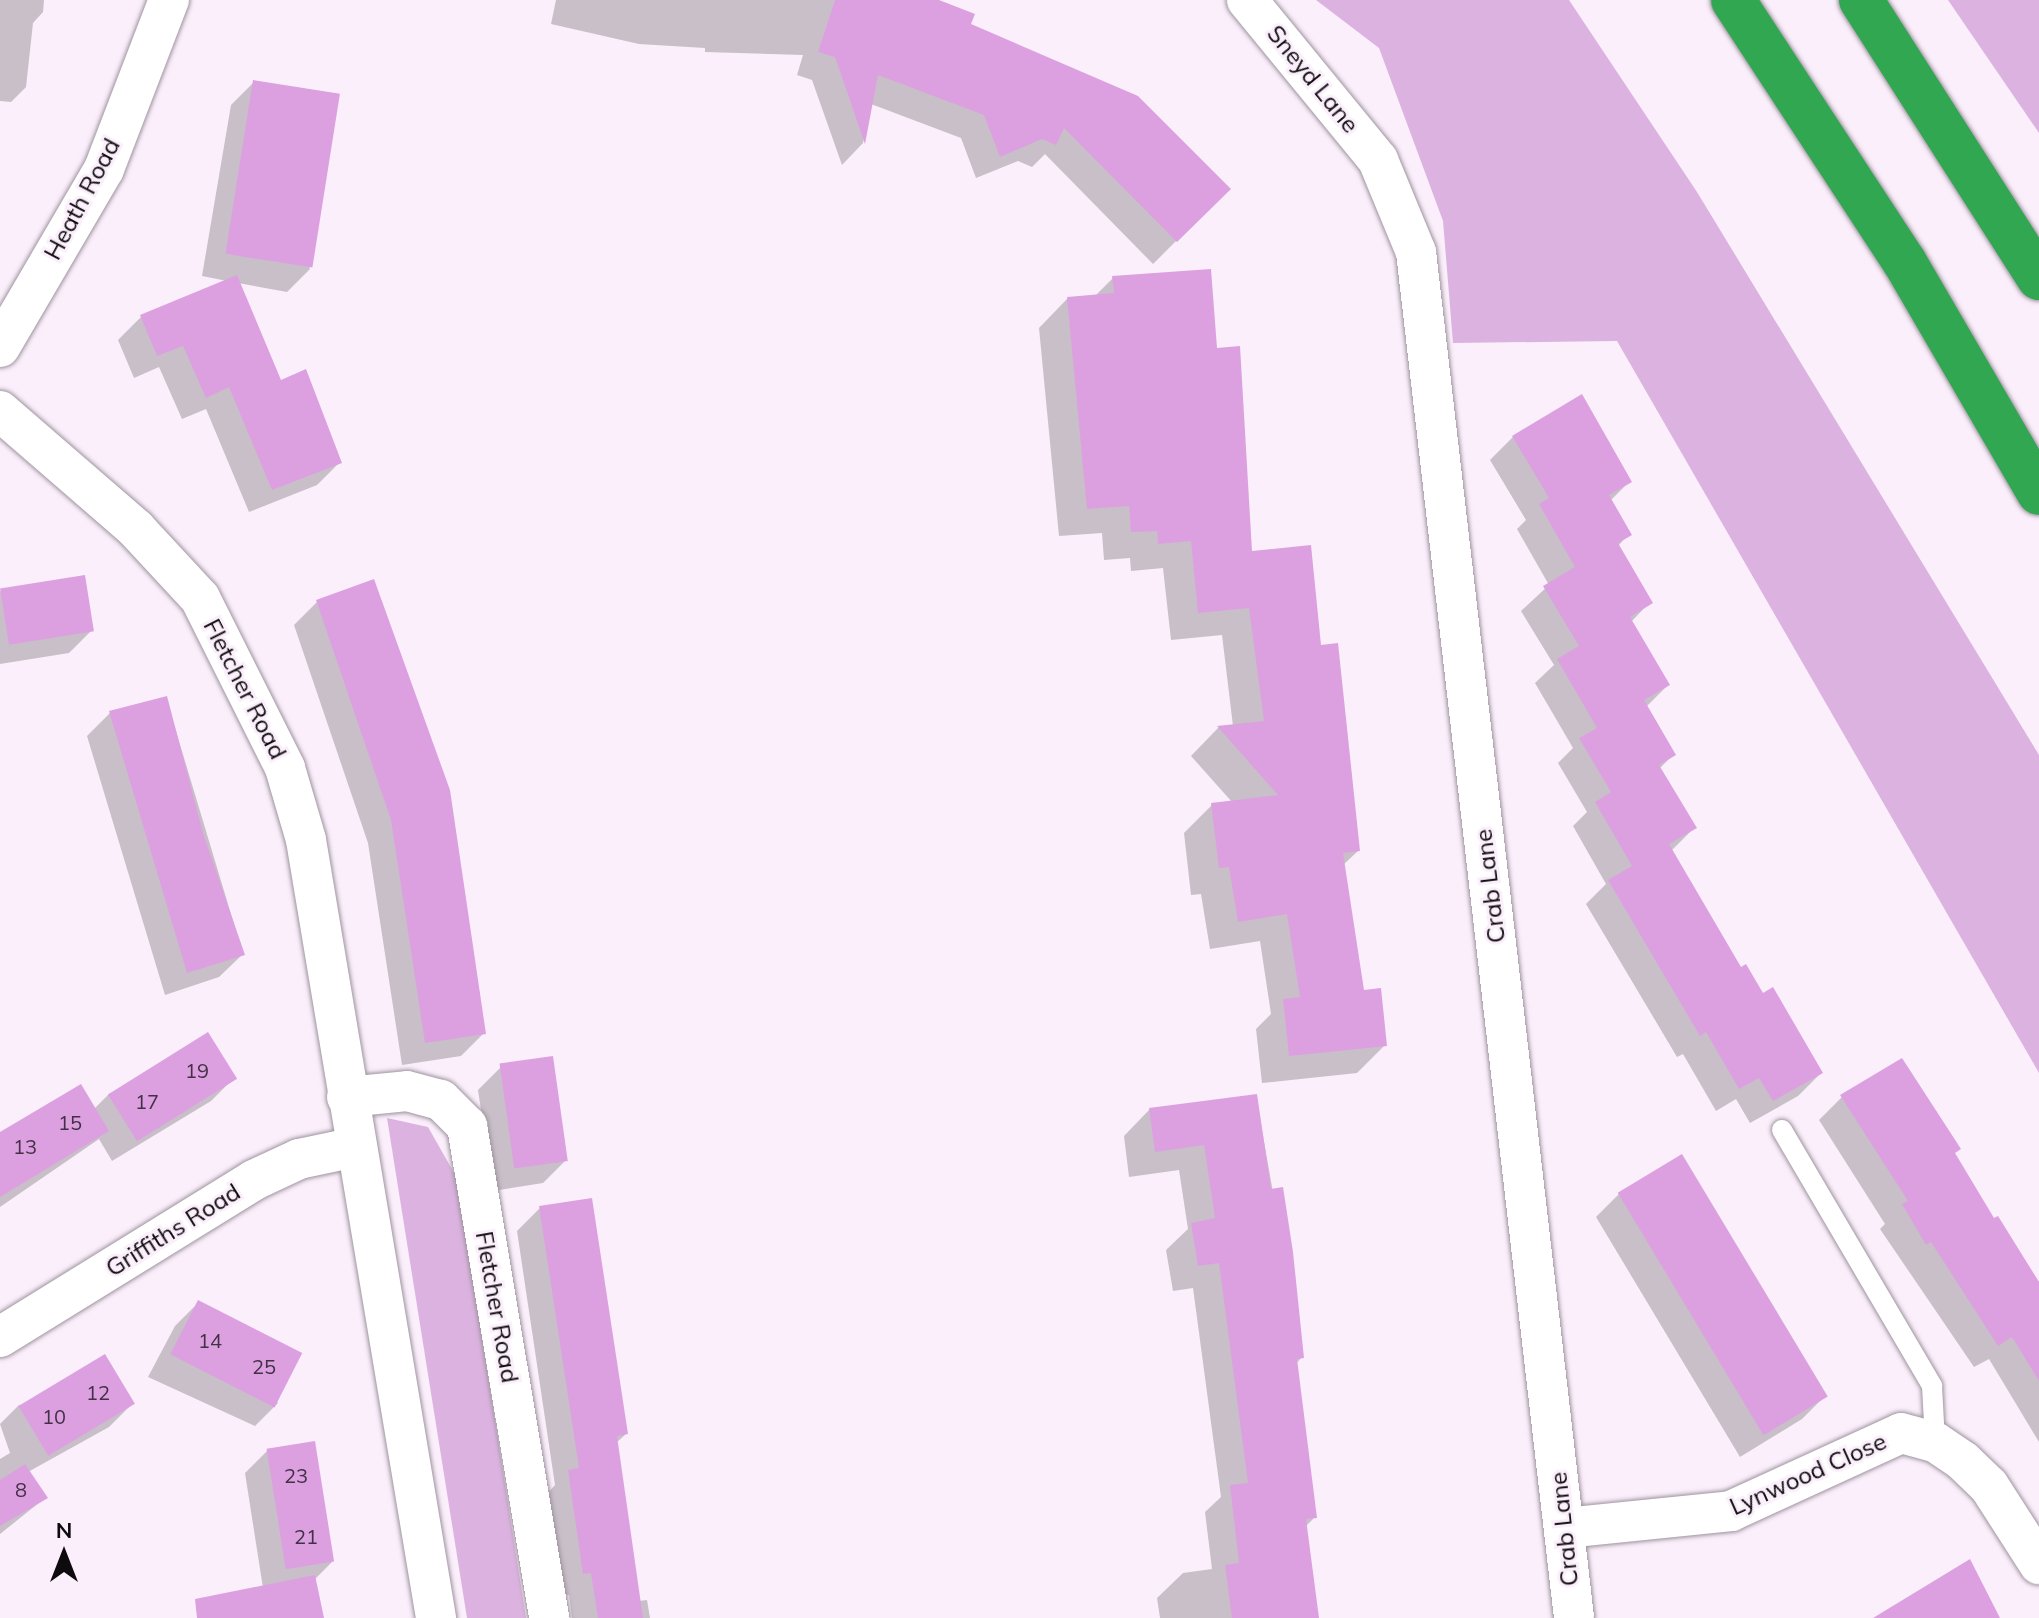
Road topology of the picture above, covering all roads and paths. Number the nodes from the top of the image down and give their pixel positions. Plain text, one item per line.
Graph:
1 (169, 0) edge
2 (1247, 0) edge
3 (1733, 0) edge
4 (1861, 0) edge
5 (1378, 160) joint
6 (2039, 278) edge
7 (0, 347) edge
8 (0, 411) edge
9 (2039, 493) edge
10 (347, 1097) junction
11 (1782, 1130) dead end
12 (356, 1147) junction
13 (0, 1337) edge
14 (1935, 1442) junction
15 (1565, 1528) junction
16 (2039, 1564) edge
17 (436, 1618) edge
18 (549, 1618) edge
19 (1574, 1618) edge

1 - 7 street, Heath Road
2 - 5 street, Sneyd Lane
3 - 9 highway
4 - 6 highway
5 - 15 street, Crab Lane
8 - 10 street, Fletcher Road
10 - 12 street, Fletcher Road
10 - 18 street, Fletcher Road
11 - 14 lane
12 - 13 street, Griffiths Road
12 - 17 street, Fletcher Road
14 - 15 street, Lynwood Close
14 - 16 street, Lynwood Close
15 - 19 street, Crab Lane

